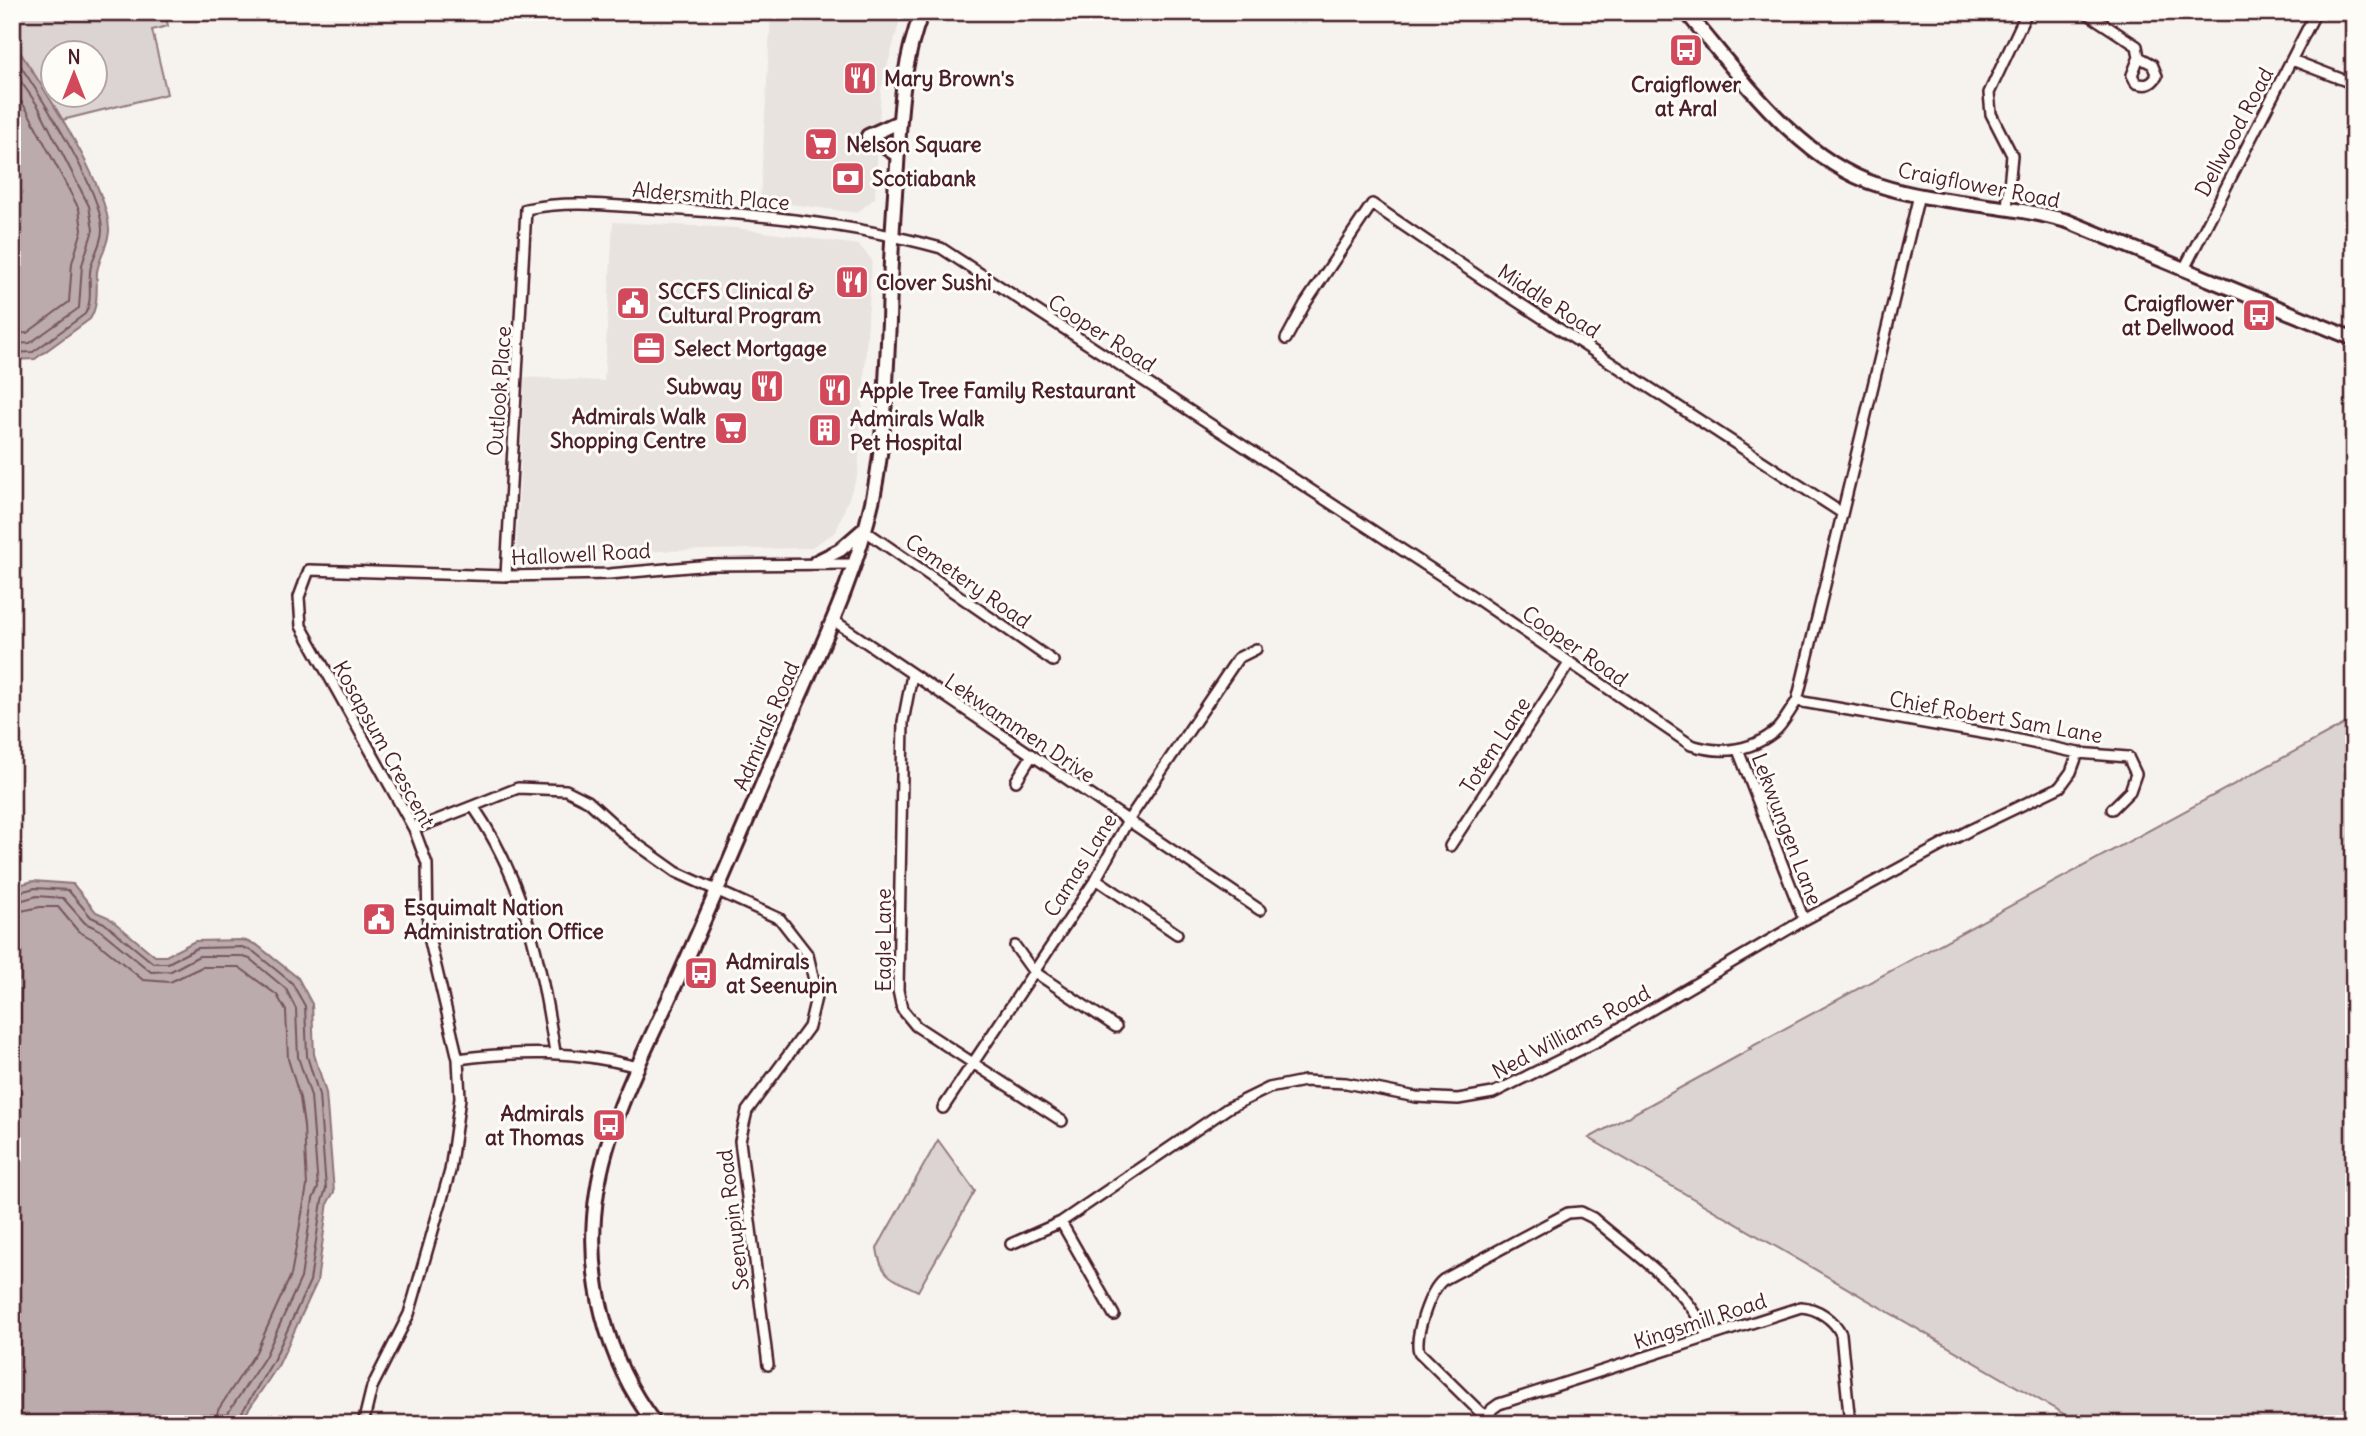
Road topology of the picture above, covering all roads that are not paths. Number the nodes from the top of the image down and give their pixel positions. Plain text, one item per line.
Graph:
1 (922, 12) edge
2 (1686, 12) edge
3 (2027, 12) edge
4 (2085, 12) edge
5 (2316, 12) edge
6 (2139, 57) dead end
7 (2292, 60) junction
8 (2354, 84) edge
9 (899, 122) junction
10 (897, 155) junction
11 (1919, 195) junction
12 (2007, 208) junction
13 (526, 209) joint
14 (892, 234) junction
15 (2184, 269) junction
16 (1286, 339) dead end
17 (2354, 339) edge
18 (1842, 513) junction
19 (864, 530) junction
20 (816, 562) junction
21 (855, 564) junction
22 (309, 570) joint
23 (506, 576) junction
24 (833, 620) junction
25 (1256, 649) dead end
26 (1053, 661) dead end
27 (1570, 662) junction
28 (912, 675) junction
29 (1797, 701) junction
30 (1738, 750) junction
31 (2078, 753) junction
32 (1031, 757) junction
33 (1016, 781) dead end
34 (473, 806) junction
35 (2112, 809) dead end
36 (1127, 822) junction
37 (414, 829) junction
38 (1450, 846) dead end
39 (1097, 879) junction
40 (717, 891) junction
41 (1260, 909) dead end
42 (1804, 920) junction
43 (1177, 934) dead end
44 (1015, 946) dead end
45 (1033, 971) junction
46 (1116, 1027) dead end
47 (555, 1052) junction
48 (458, 1059) junction
49 (971, 1063) junction
50 (638, 1067) junction
51 (943, 1108) dead end
52 (1062, 1121) dead end
53 (1061, 1222) junction
54 (1011, 1244) dead end
55 (1114, 1315) dead end
56 (1707, 1337) junction
57 (768, 1365) dead end
58 (1486, 1420) edge
59 (363, 1424) edge
60 (655, 1424) edge
61 (1850, 1424) edge

1 - 9 main road, Admirals Road
2 - 11 main road, Craigflower Road
3 - 12 street
4 - 6 street
5 - 7 street, Dellwood Road
7 - 8 street
7 - 15 street, Dellwood Road
9 - 10 main road, Admirals Road
9 - 10 main road
10 - 14 main road, Admirals Road
11 - 12 main road, Craigflower Road
11 - 18 street, Cooper Road
12 - 15 main road, Craigflower Road
13 - 14 street, Aldersmith Place
13 - 23 street, Outlook Place
14 - 19 main road, Admirals Road
14 - 27 street, Cooper Road
15 - 17 main road, Craigflower Road
16 - 18 street, Middle Road
18 - 29 street, Cooper Road
19 - 20 main road
19 - 21 main road, Admirals Road
19 - 26 street, Cemetery Road
20 - 21 street, Hallowell Road
20 - 23 street, Hallowell Road
21 - 24 main road, Admirals Road
22 - 23 street, Hallowell Road
22 - 37 street, Kosapsum Crescent
24 - 28 street, Lekwammen Drive
24 - 40 main road, Admirals Road
25 - 36 street, Camas Lane
27 - 30 street, Cooper Road
27 - 38 street, Totem Lane
28 - 32 street, Lekwammen Drive
28 - 49 street, Eagle Lane
29 - 30 street, Cooper Road
29 - 31 street, Chief Robert Sam Lane
30 - 42 street, Lekwungen Lane
31 - 35 street, Chief Robert Sam Lane
31 - 42 street, Ned Williams Road
32 - 33 street
32 - 36 street, Lekwammen Drive
34 - 37 street, Seenupin Road
34 - 40 street, Seenupin Road
34 - 47 street
36 - 39 street, Camas Lane
36 - 41 street, Lekwammen Drive
37 - 48 street, Kosapsum Crescent
39 - 43 street
39 - 45 street, Camas Lane
40 - 50 main road, Admirals Road
40 - 57 street, Seenupin Road
42 - 53 street, Ned Williams Road
44 - 45 street
45 - 46 street
45 - 49 street, Camas Lane
47 - 48 street
47 - 50 street
48 - 59 street, Kosapsum Crescent
49 - 51 street, Camas Lane
49 - 52 street, Eagle Lane
50 - 60 main road, Admirals Road
53 - 54 street, Ned Williams Road
53 - 55 street
56 - 58 street, Kingsmill Road
56 - 58 street
56 - 61 street, Kingsmill Road

